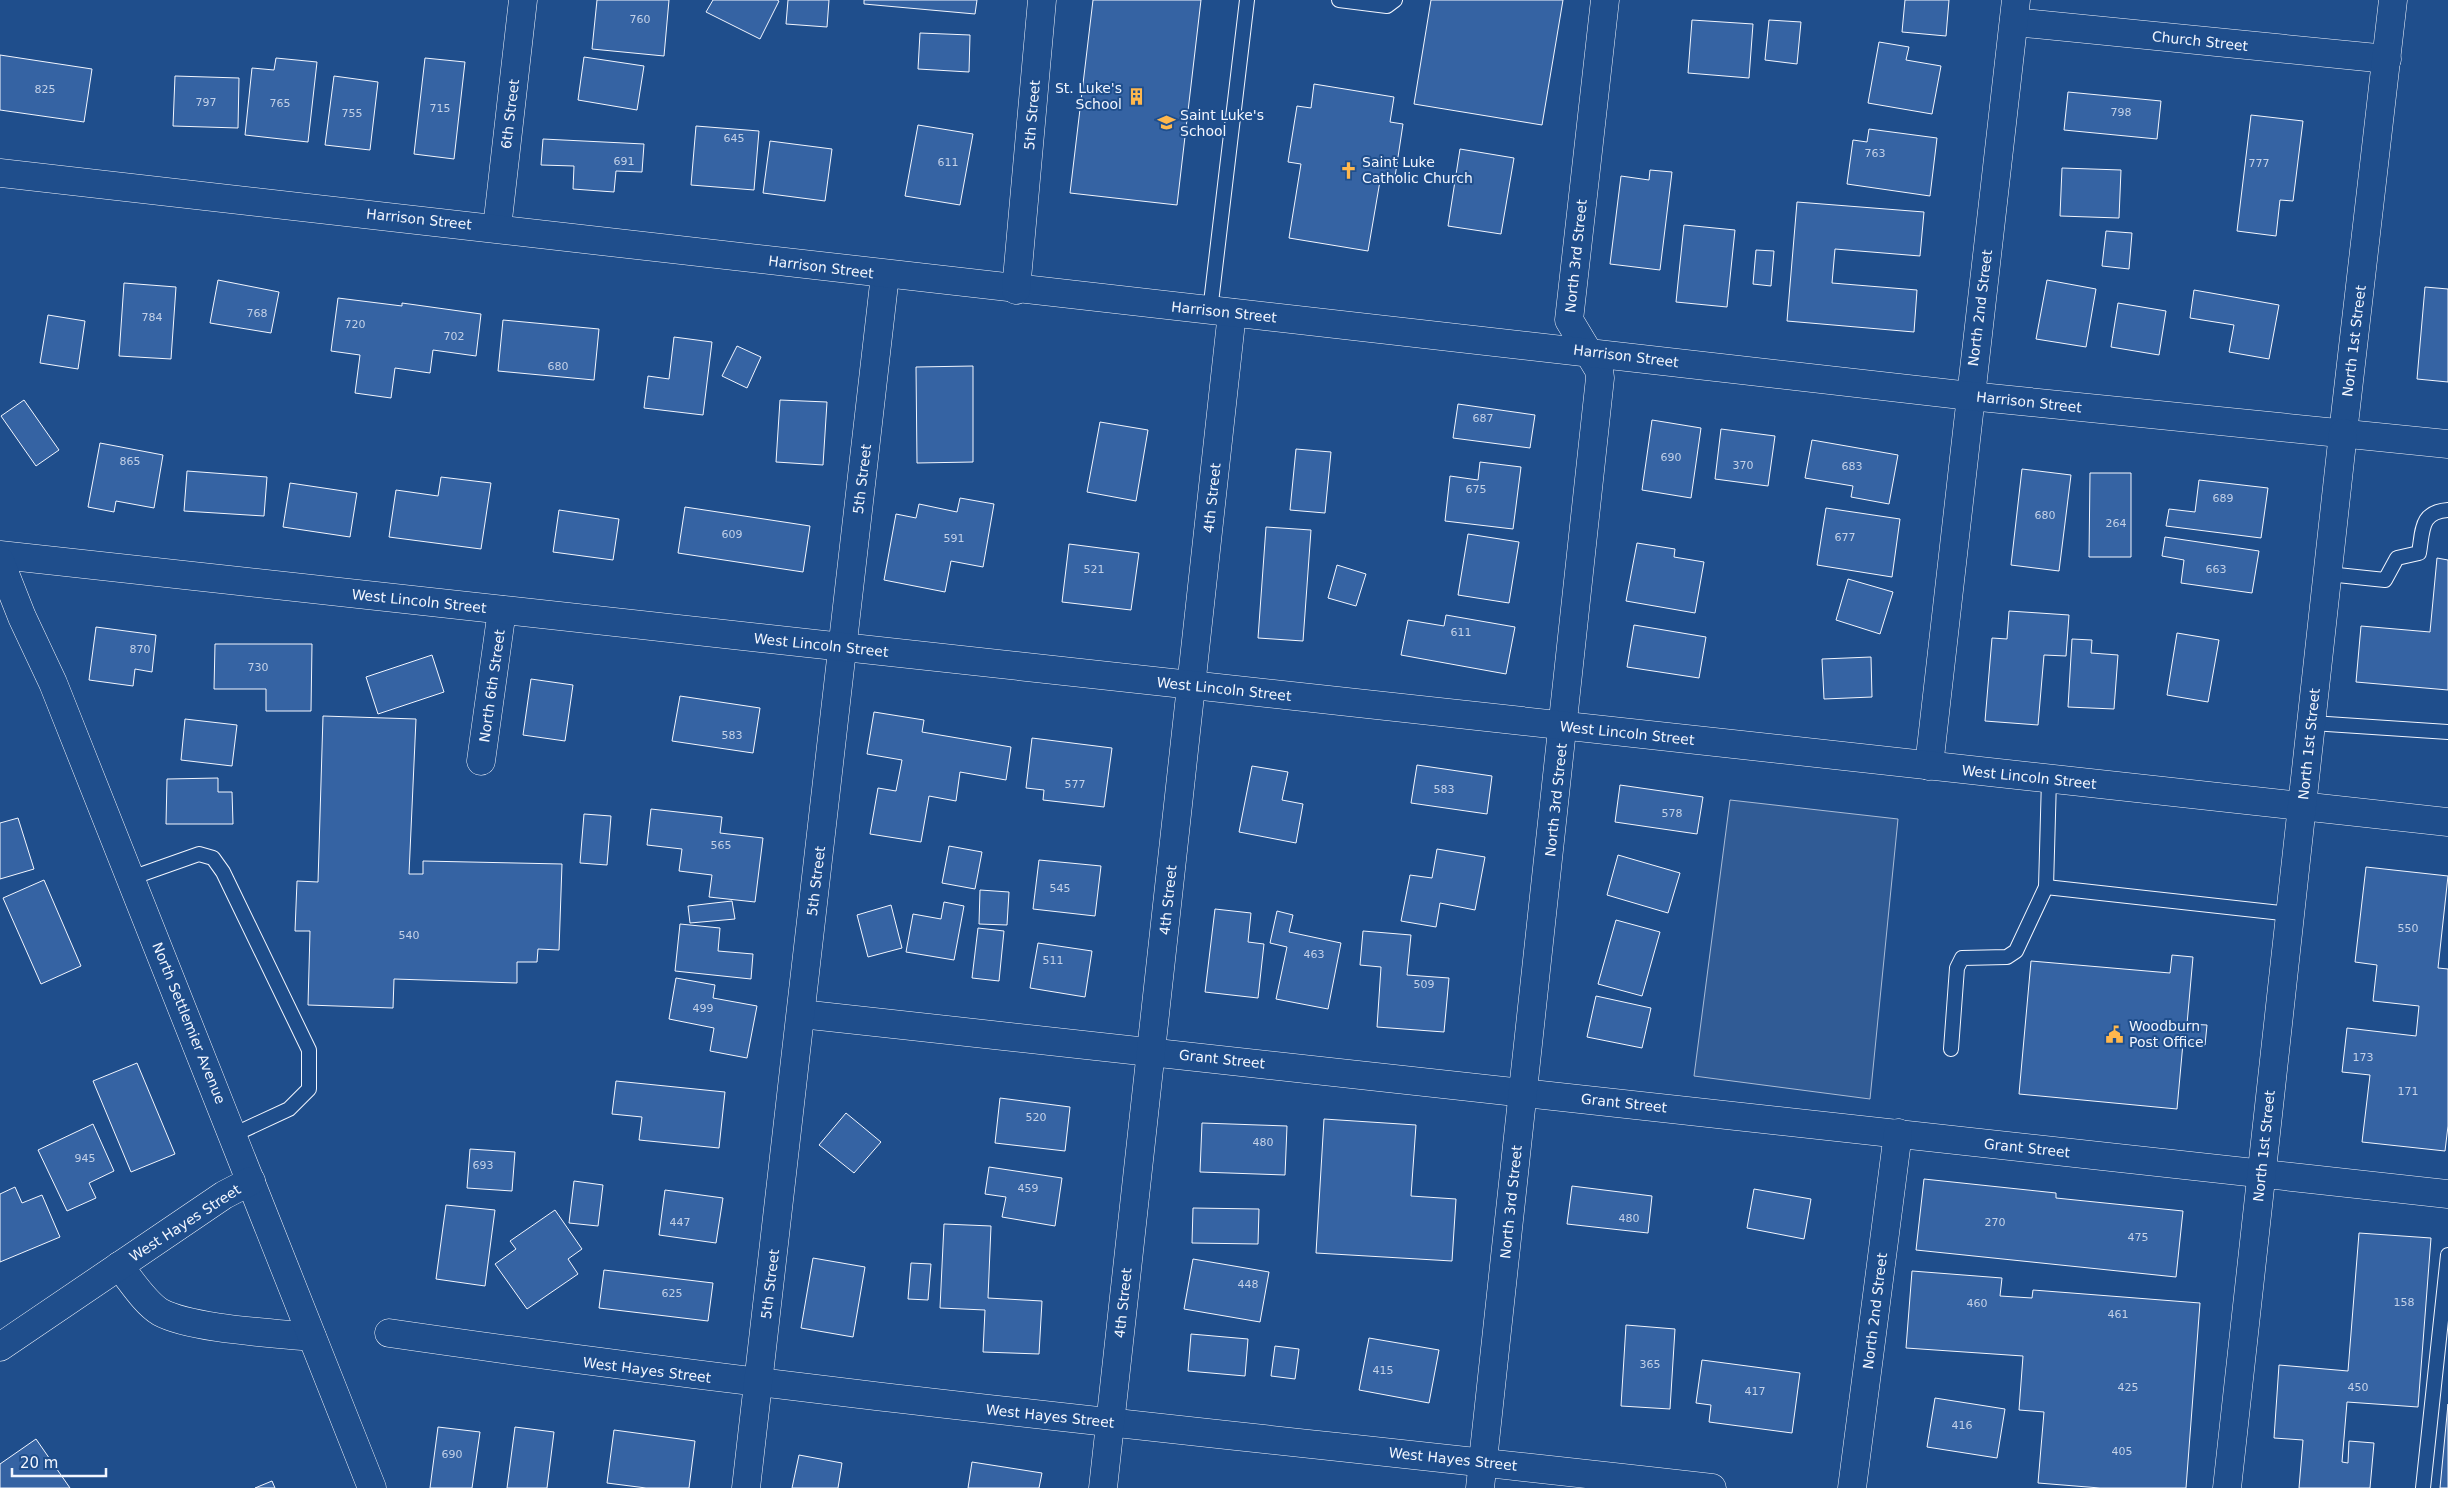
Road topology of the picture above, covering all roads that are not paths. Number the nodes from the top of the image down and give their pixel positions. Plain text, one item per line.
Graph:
1 (523, 0) edge
2 (1042, 0) edge
3 (1247, 0) edge
4 (1339, 0) edge
5 (1395, 0) edge
6 (1605, 0) edge
7 (2393, 0) edge
8 (2015, 11) edge
9 (2387, 59) junction
10 (0, 173) edge
11 (497, 228) junction
12 (885, 275) junction
13 (1016, 290) junction
14 (1221, 312) junction
15 (1586, 351) junction
16 (1970, 396) junction
17 (2343, 433) junction
18 (2448, 444) edge
19 (2448, 510) edge
20 (0, 555) edge
21 (0, 562) edge
22 (2328, 574) junction
23 (502, 610) junction
24 (842, 647) junction
25 (1191, 685) junction
26 (2312, 722) junction
27 (1564, 726) junction
28 (2448, 732) edge
29 (481, 761) dead end
30 (1929, 766) junction
31 (2049, 779) junction
32 (2302, 807) junction
33 (2448, 822) edge
34 (131, 878) junction
35 (2046, 887) junction
36 (2290, 914) junction
37 (801, 1014) junction
38 (1952, 1049) dead end
39 (1151, 1051) junction
40 (1523, 1091) junction
41 (1898, 1133) junction
42 (233, 1135) junction
43 (2260, 1174) junction
44 (251, 1181) junction
45 (2448, 1188) edge
46 (2448, 1194) edge
47 (2448, 1255) edge
48 (119, 1266) junction
49 (389, 1333) dead end
50 (312, 1338) junction
51 (0, 1347) edge
52 (758, 1384) junction
53 (1110, 1423) junction
54 (1481, 1475) edge
55 (372, 1488) edge
56 (746, 1488) edge
57 (1103, 1488) edge
58 (1712, 1488) edge
59 (1852, 1488) edge
60 (2227, 1488) edge
61 (2423, 1488) edge

1 - 11 street, 6th Street
2 - 13 street, 5th Street
3 - 14 lane
4 - 5 lane
6 - 15 street, North 3rd Street
7 - 9 street, North 1st Street
8 - 9 street, Church Street
8 - 16 street, North 2nd Street
9 - 17 street, North 1st Street
10 - 11 street, Harrison Street
11 - 12 street, Harrison Street
12 - 13 street, Harrison Street
12 - 24 street, 5th Street
13 - 14 street, Harrison Street
14 - 15 street, Harrison Street
14 - 25 street, 4th Street
15 - 16 street, Harrison Street
15 - 27 street, North 3rd Street
16 - 17 street, Harrison Street
16 - 30 street, North 2nd Street
17 - 18 street, Harrison Street
17 - 22 street, North 1st Street
19 - 22 lane
20 - 23 street, West Lincoln Street
21 - 34 street, North Settlemier Avenue
22 - 26 street, North 1st Street
23 - 24 street, West Lincoln Street
23 - 29 street, North 6th Street
24 - 25 street, West Lincoln Street
24 - 37 street, 5th Street
25 - 27 street, West Lincoln Street
25 - 39 street, 4th Street
26 - 28 lane
26 - 32 street, North 1st Street
27 - 30 street, West Lincoln Street
27 - 40 street, North 3rd Street
30 - 31 street, West Lincoln Street
31 - 32 street, West Lincoln Street
31 - 35 lane
32 - 33 street, West Lincoln Street
32 - 36 street, North 1st Street
34 - 42 street, North Settlemier Avenue
34 - 42 lane
35 - 36 lane
35 - 38 lane
36 - 43 street, North 1st Street
37 - 39 street, Grant Street
37 - 52 street, 5th Street
39 - 40 street, Grant Street
39 - 53 street, 4th Street
40 - 41 street, Grant Street
40 - 54 street, North 3rd Street
41 - 43 street, Grant Street
41 - 59 street, North 2nd Street
42 - 44 street, North Settlemier Avenue
43 - 46 street, Grant Street
43 - 60 street, North 1st Street
44 - 48 street, West Hayes Street
44 - 50 street, North Settlemier Avenue
45 - 46 lane
47 - 61 lane
48 - 50 street, West Hayes Street
48 - 51 street, West Hayes Street
49 - 52 street, West Hayes Street
50 - 55 street, North Settlemier Avenue
52 - 53 street, West Hayes Street
52 - 56 street, 5th Street
53 - 54 street, West Hayes Street
53 - 57 street, 4th Street
54 - 58 street, West Hayes Street

